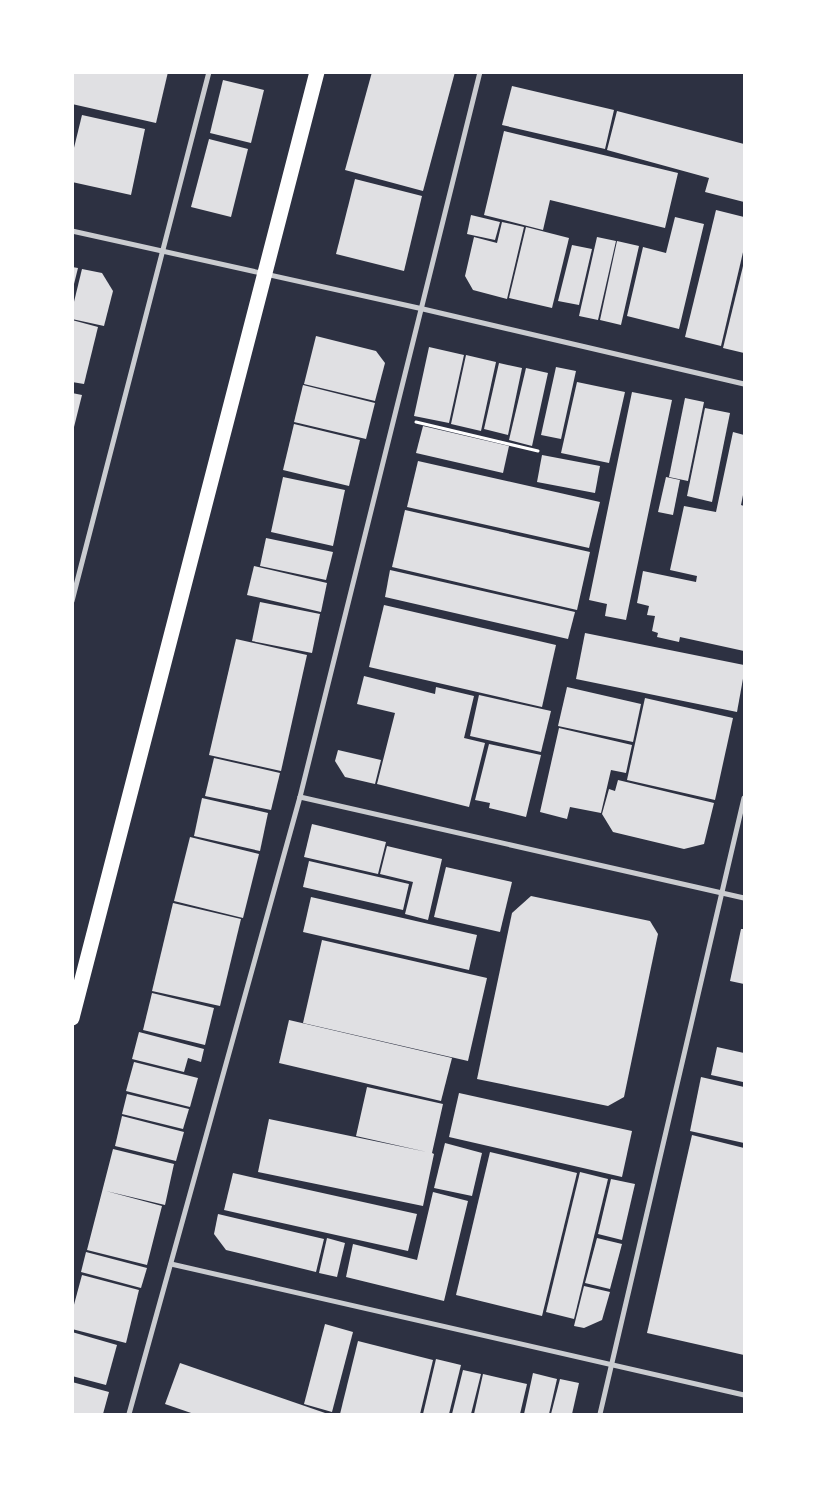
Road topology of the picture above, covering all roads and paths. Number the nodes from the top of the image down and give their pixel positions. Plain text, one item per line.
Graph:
1 (209, 72) edge
2 (317, 72) edge
3 (480, 72) edge
4 (72, 231) edge
5 (164, 250) junction
6 (423, 309) junction
7 (744, 384) edge
8 (410, 420) dead end
9 (538, 451) dead end
10 (72, 601) edge
11 (300, 796) junction
12 (744, 798) edge
13 (722, 893) junction
14 (744, 898) edge
15 (72, 1018) edge
16 (171, 1264) junction
17 (612, 1366) junction
18 (744, 1395) edge
19 (129, 1414) edge
20 (600, 1414) edge

1 - 5 street
2 - 15 highway
3 - 6 street
4 - 5 street
5 - 6 street
5 - 10 street
6 - 7 street
6 - 11 street
8 - 9 path
11 - 13 street
11 - 16 street
12 - 13 street
13 - 14 street
13 - 17 street
16 - 17 street
16 - 19 street
17 - 18 street
17 - 20 street

